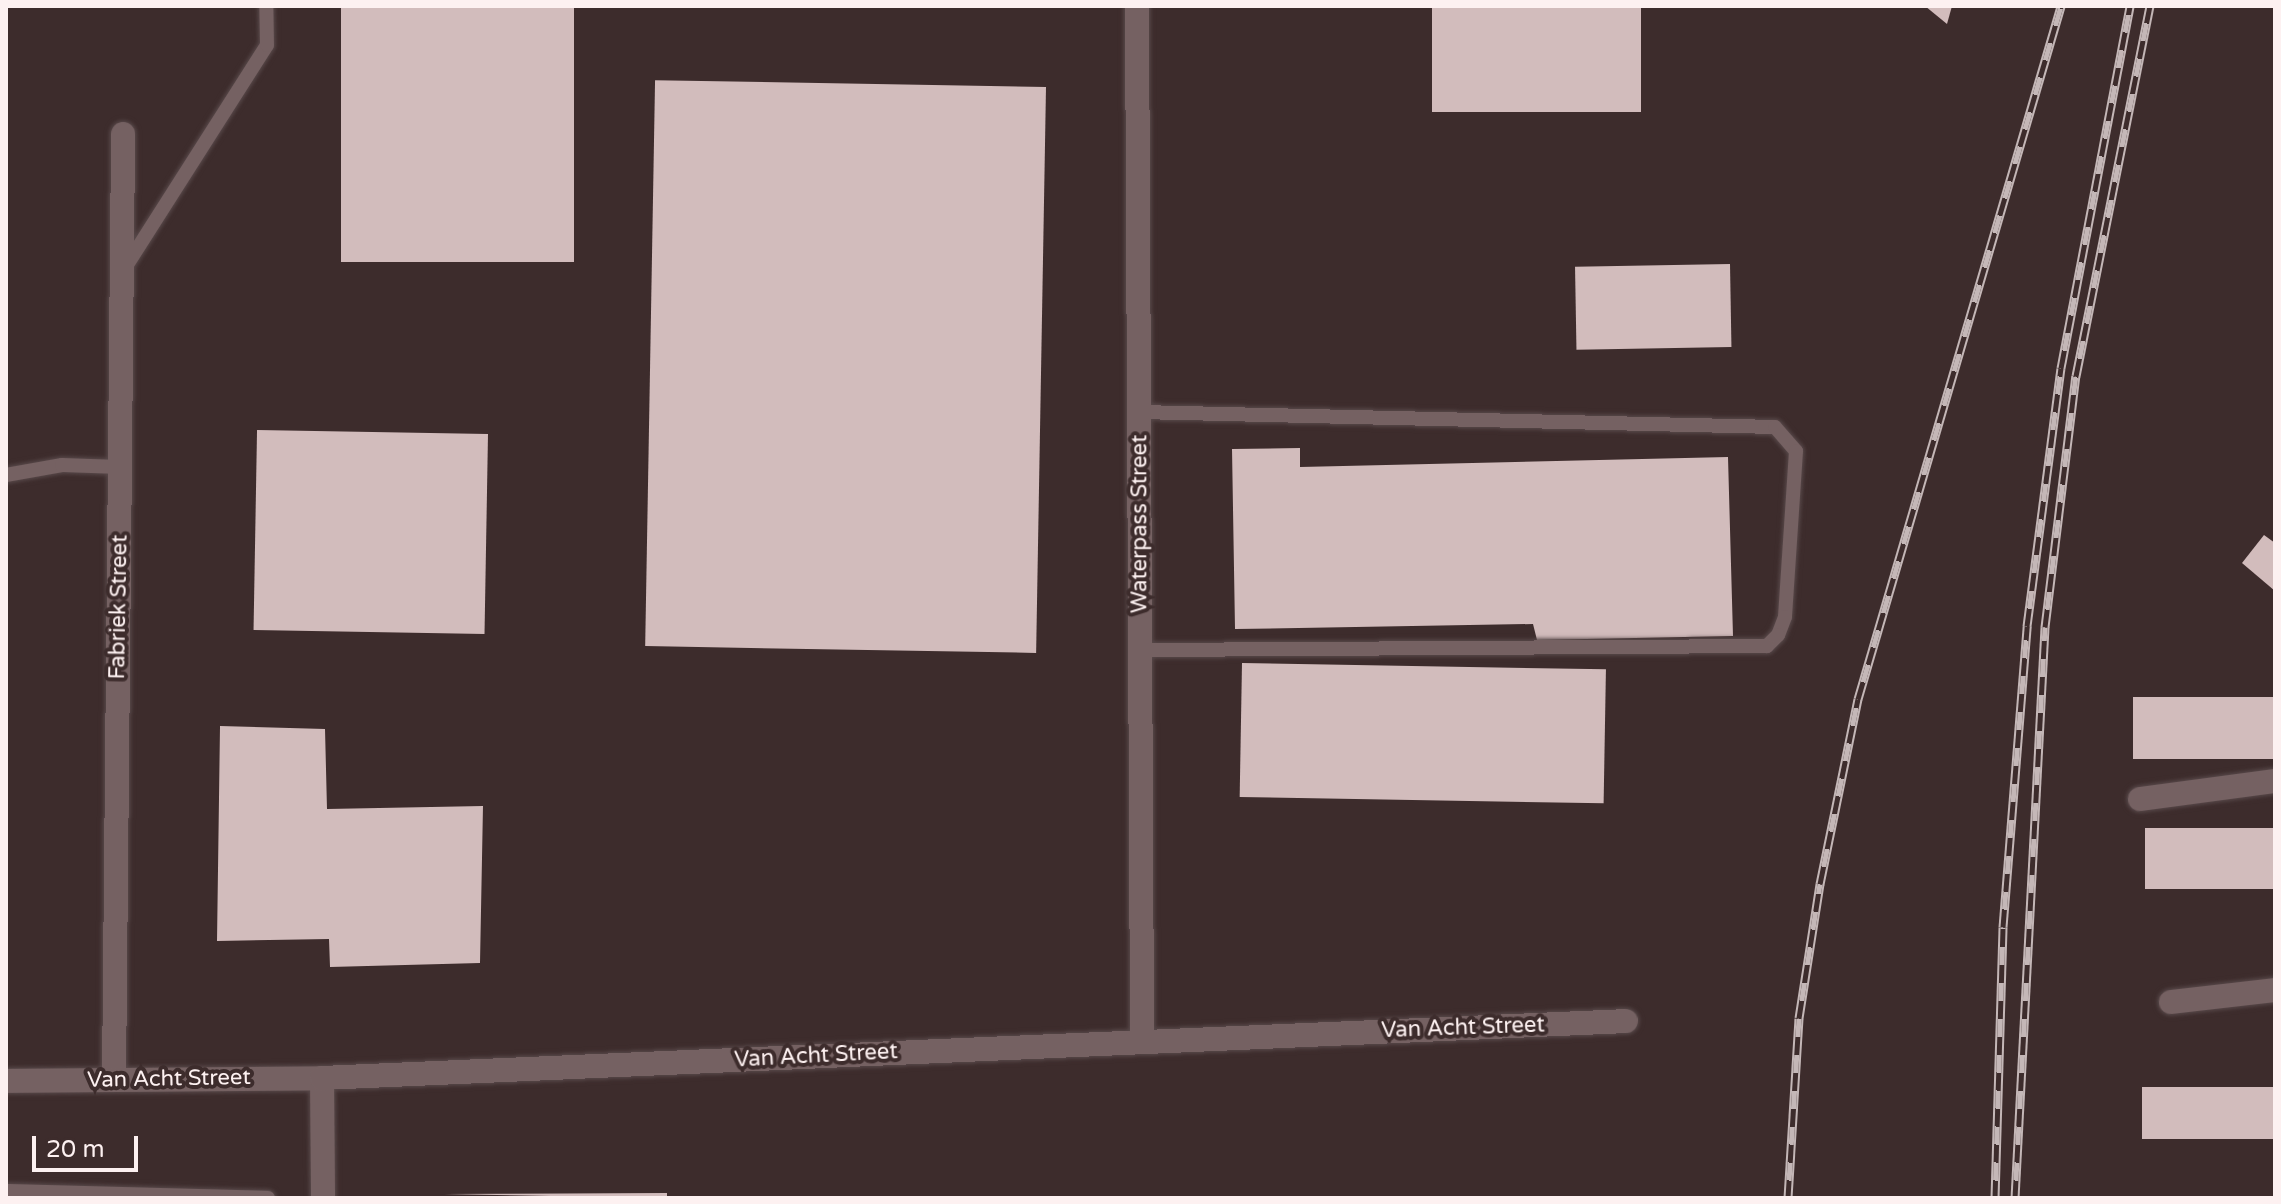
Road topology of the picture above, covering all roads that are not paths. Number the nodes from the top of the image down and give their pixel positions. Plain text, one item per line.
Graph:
1 (266, 6) edge
2 (1137, 6) edge
3 (123, 134) dead end
4 (122, 272) junction
5 (1139, 412) junction
6 (120, 467) junction
7 (6, 475) edge
8 (1140, 650) junction
9 (2275, 781) edge
10 (2140, 799) dead end
11 (2275, 990) edge
12 (2171, 1002) dead end
13 (1626, 1021) dead end
14 (1142, 1042) junction
15 (322, 1078) junction
16 (114, 1080) junction
17 (6, 1081) edge
18 (6, 1191) edge
19 (61, 1197) edge
20 (268, 1198) edge
21 (323, 1198) edge

1 - 4 lane
2 - 5 street, Waterpass Street
3 - 4 street, Fabriek Street
4 - 6 street, Fabriek Street
5 - 8 street, Waterpass Street
5 - 8 lane
6 - 7 lane
6 - 16 street, Fabriek Street
8 - 14 street, Waterpass Street
9 - 10 street
11 - 12 street
13 - 14 street, Van Acht Street
14 - 15 street, Van Acht Street
15 - 16 street, Van Acht Street
15 - 21 street
16 - 17 street, Van Acht Street
18 - 19 lane
19 - 20 lane

